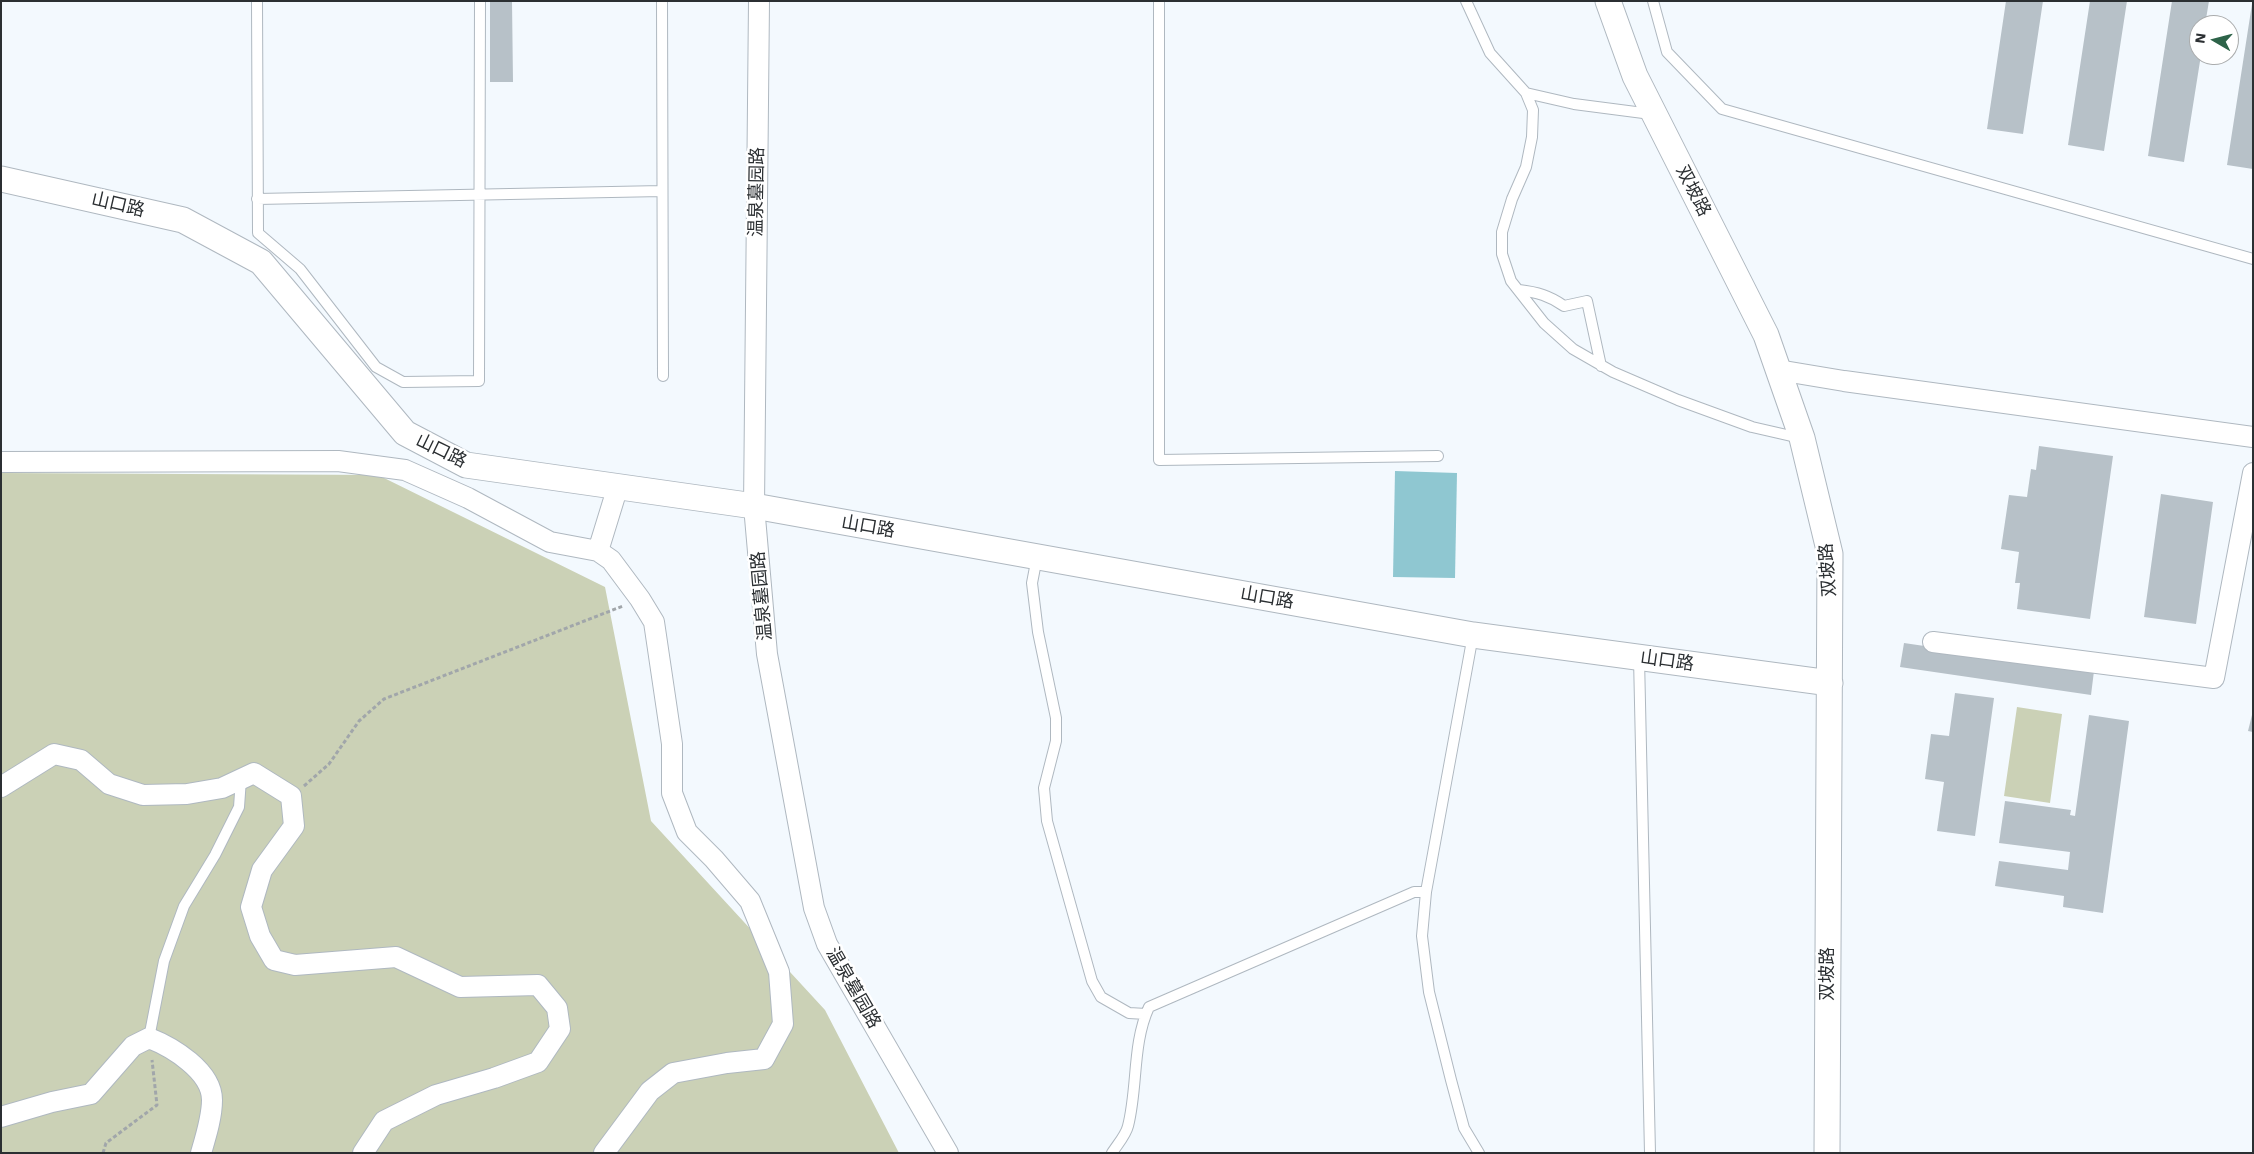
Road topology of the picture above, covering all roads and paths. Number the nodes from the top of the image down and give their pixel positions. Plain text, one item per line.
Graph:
1 (257, 1) edge
2 (480, 1) edge
3 (662, 1) edge
4 (759, 1) edge
5 (1159, 1) edge
6 (1466, 1) edge
7 (1608, 1) edge
8 (1653, 1) edge
9 (1526, 93) junction
10 (1655, 114) junction
11 (1, 178) edge
12 (662, 190) junction
13 (480, 194) junction
14 (257, 199) junction
15 (2253, 260) edge
16 (1519, 290) junction
17 (1601, 366) junction
18 (1778, 370) junction
19 (663, 376) dead end
20 (2253, 437) edge
21 (1802, 438) junction
22 (1438, 456) dead end
23 (1, 462) edge
24 (2253, 473) edge
25 (618, 486) junction
26 (754, 506) junction
27 (598, 551) junction
28 (1037, 557) junction
29 (640, 599) junction
30 (1473, 634) junction
31 (1932, 642) dead end
32 (1638, 657) junction
33 (1830, 684) junction
34 (241, 779) junction
35 (1, 787) edge
36 (291, 796) junction
37 (1426, 892) junction
38 (1146, 1014) junction
39 (149, 1038) junction
40 (1, 1117) edge
41 (103, 1153) edge
42 (201, 1153) edge
43 (363, 1153) edge
44 (604, 1153) edge
45 (948, 1153) edge
46 (1112, 1153) edge
47 (1479, 1153) edge
48 (1650, 1153) edge
49 (1828, 1153) edge

1 - 14 lane
2 - 13 lane
3 - 12 lane
4 - 26 street, 温泉墓园路
5 - 22 lane
6 - 9 lane
7 - 10 street, 双坡路
8 - 15 lane
9 - 10 lane
9 - 16 lane
10 - 18 street, 双坡路
11 - 25 street, 山口路
12 - 13 lane
12 - 19 lane
13 - 14 lane
13 - 14 lane
16 - 17 lane
16 - 17 lane
17 - 21 lane
18 - 20 street
18 - 21 street, 双坡路
21 - 33 street, 双坡路
23 - 27 street
24 - 31 street
25 - 26 street, 山口路
25 - 27 street
26 - 28 street, 山口路
26 - 45 street, 温泉墓园路
27 - 29 street
28 - 30 street, 山口路
28 - 38 lane
29 - 36 path
29 - 44 street
30 - 32 street, 山口路
30 - 37 lane
32 - 33 street, 山口路
32 - 48 lane
33 - 49 street, 双坡路
34 - 35 street
34 - 36 street
34 - 39 lane
36 - 43 street
37 - 38 lane
37 - 47 lane
38 - 46 lane
39 - 40 street
39 - 41 path
39 - 42 street

